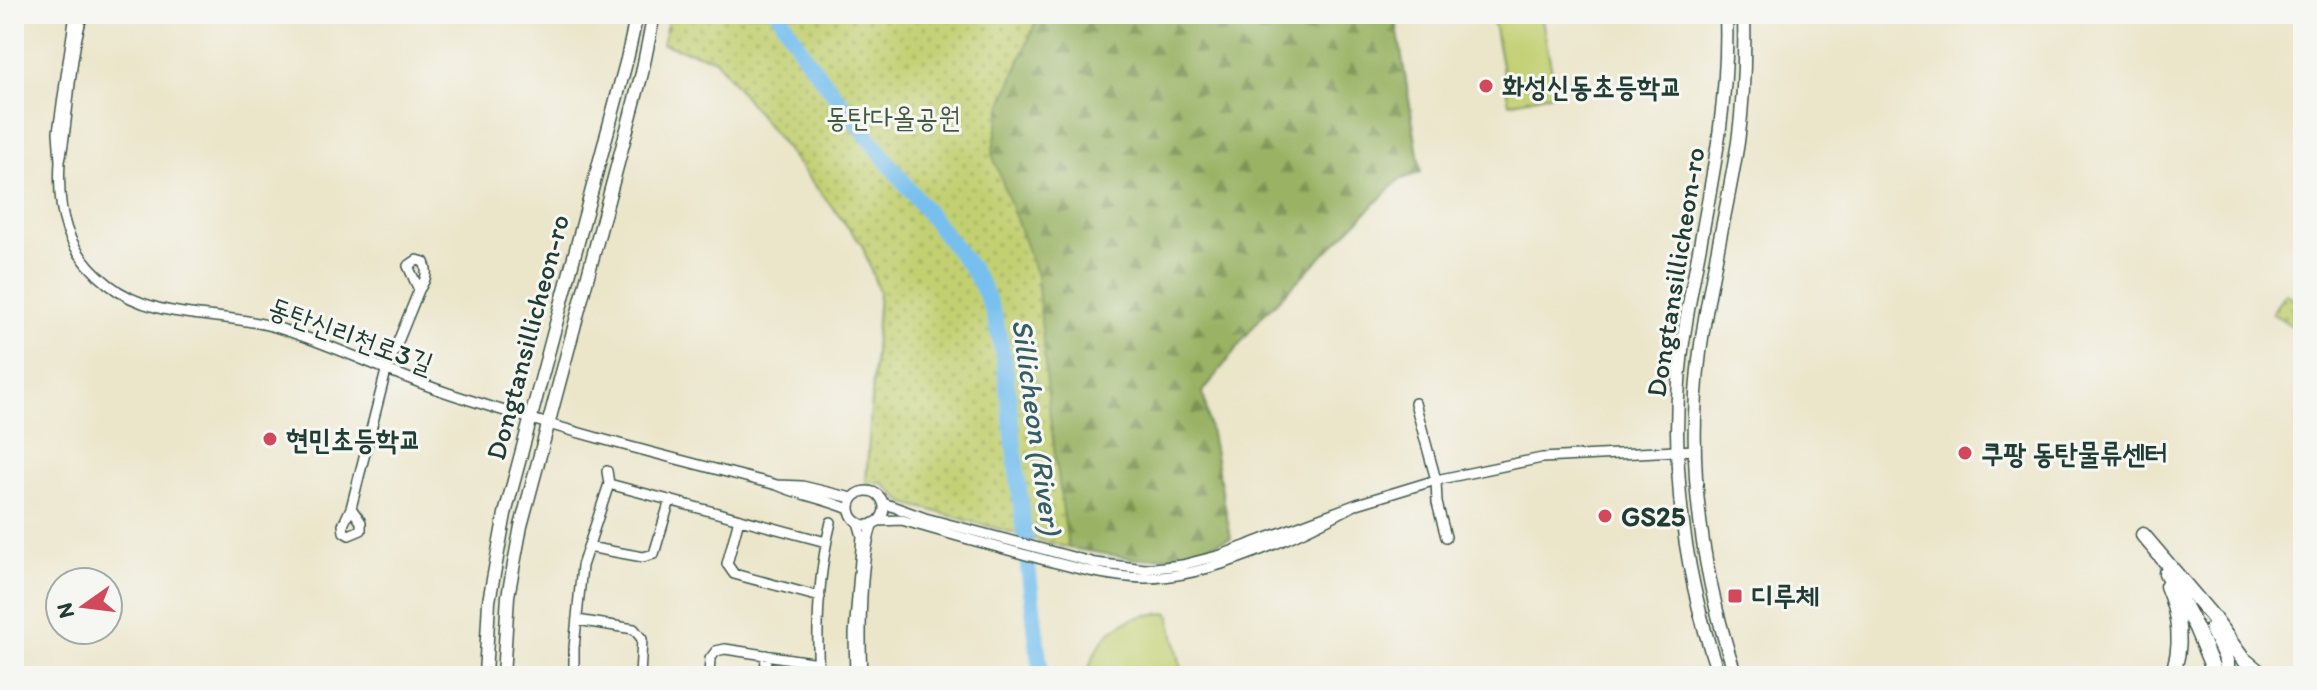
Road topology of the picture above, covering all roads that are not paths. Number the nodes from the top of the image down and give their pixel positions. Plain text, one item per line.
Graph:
1 (75, 14) edge
2 (83, 14) edge
3 (637, 14) edge
4 (654, 14) edge
5 (1726, 14) edge
6 (1744, 14) edge
7 (60, 161) junction
8 (419, 290) dead end
9 (386, 371) junction
10 (1415, 403) dead end
11 (530, 418) junction
12 (549, 423) junction
13 (1695, 450) junction
14 (1677, 451) junction
15 (607, 471) dead end
16 (1436, 480) junction
17 (609, 484) junction
18 (777, 485) junction
19 (858, 494) junction
20 (670, 500) junction
21 (883, 503) junction
22 (351, 508) dead end
23 (854, 518) junction
24 (739, 519) junction
25 (831, 522) dead end
26 (876, 522) junction
27 (926, 523) junction
28 (2143, 535) junction
29 (1446, 537) dead end
30 (826, 542) junction
31 (588, 547) junction
32 (820, 597) junction
33 (577, 620) junction
34 (766, 655) junction
35 (818, 663) junction
36 (485, 676) edge
37 (503, 676) edge
38 (574, 676) edge
39 (640, 676) edge
40 (709, 676) edge
41 (765, 676) edge
42 (819, 676) edge
43 (855, 676) edge
44 (862, 676) edge
45 (1719, 676) edge
46 (1736, 676) edge
47 (2171, 676) edge
48 (2216, 676) edge
49 (2229, 676) edge
50 (2264, 676) edge

1 - 7 street, 동탄신리천로3길
2 - 7 street, 동탄신리천로3길
3 - 11 main road, Dongtansillicheon-ro
4 - 12 main road, Dongtansillicheon-ro
5 - 14 main road, Dongtansillicheon-ro
6 - 13 main road, Dongtansillicheon-ro
7 - 9 street, 동탄신리천로3길
8 - 9 street
9 - 11 street, 동탄신리천로3길
9 - 22 street
10 - 16 street
11 - 12 street, 동탄신리천로3길
11 - 36 main road, Dongtansillicheon-ro
12 - 18 street, 동탄신리천로3길
12 - 37 main road, Dongtansillicheon-ro
13 - 14 street
13 - 46 main road, Dongtansillicheon-ro
14 - 16 street
14 - 45 main road, Dongtansillicheon-ro
15 - 17 street
16 - 27 street
16 - 29 street
17 - 20 street
17 - 31 street
18 - 19 street
18 - 23 street
19 - 21 street
19 - 23 street
20 - 24 street
20 - 31 street
21 - 26 street
21 - 27 street
23 - 26 street
23 - 43 street
24 - 30 street
24 - 32 street
25 - 30 street
26 - 27 street
26 - 44 street
28 - 47 highway
28 - 48 highway
28 - 49 highway
28 - 50 highway
30 - 32 street
31 - 33 street
32 - 35 street
33 - 38 street
33 - 39 street
34 - 35 street
34 - 40 street
34 - 41 street
35 - 42 street

